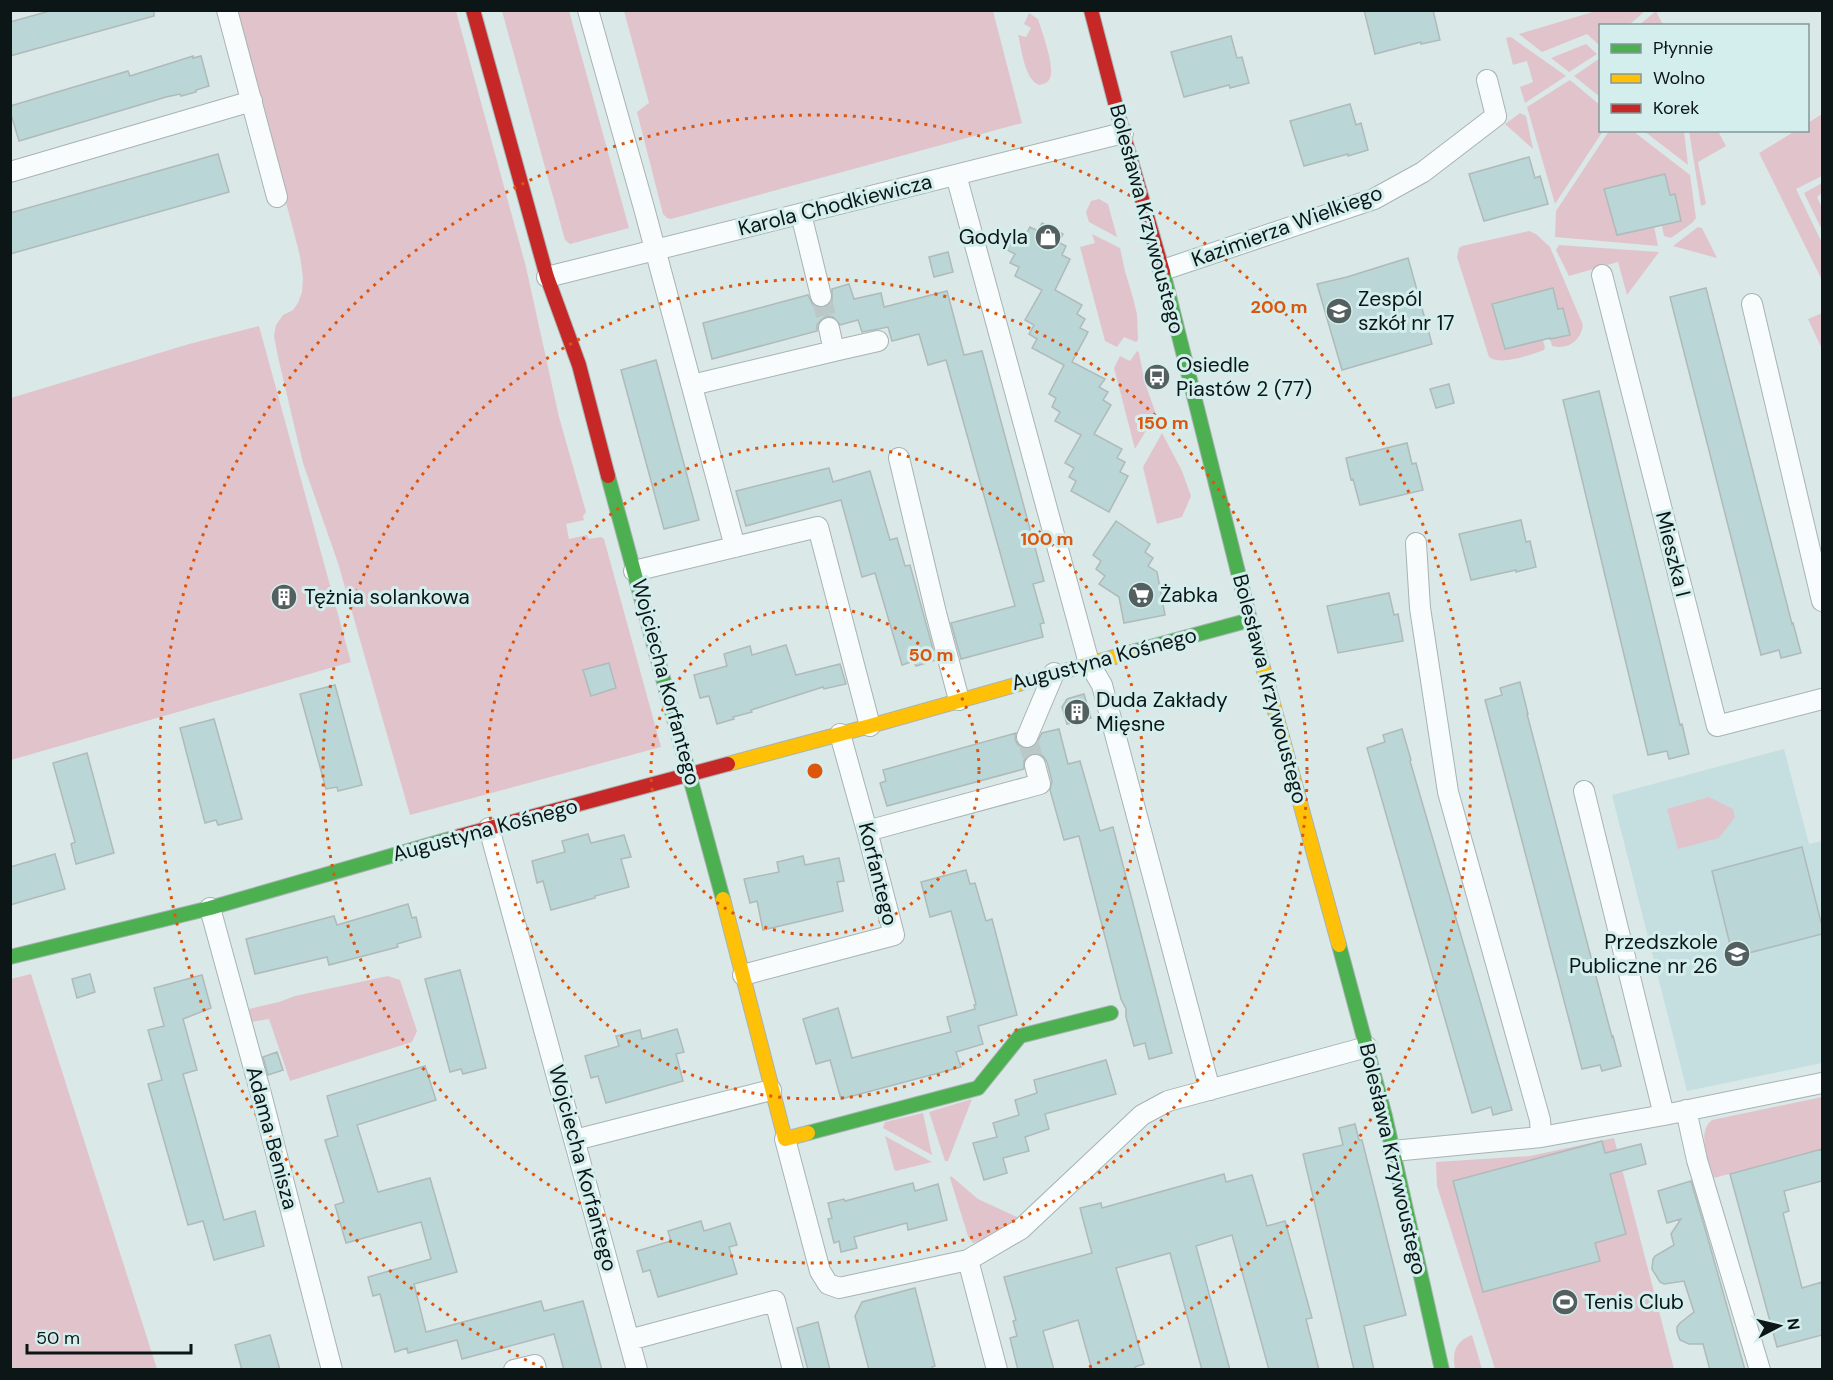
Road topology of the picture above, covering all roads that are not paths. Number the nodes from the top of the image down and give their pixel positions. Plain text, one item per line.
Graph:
1 (227, 10) edge
2 (473, 10) edge
3 (588, 10) edge
4 (1090, 10) edge
5 (1487, 80) dead end
6 (252, 101) junction
7 (1124, 133) junction
8 (10, 172) edge
9 (956, 175) junction
10 (277, 197) dead end
11 (801, 214) junction
12 (655, 250) junction
13 (1163, 270) junction
14 (1602, 275) dead end
15 (547, 278) junction
16 (821, 296) tunnel mouth
17 (1752, 304) dead end
18 (829, 328) tunnel mouth
19 (878, 341) dead end
20 (834, 351) junction
21 (692, 385) junction
22 (899, 458) dead end
23 (1416, 543) dead end
24 (735, 547) junction
25 (634, 571) junction
26 (1822, 601) edge
27 (1250, 620) junction
28 (1089, 663) junction
29 (1054, 673) junction
30 (1822, 699) edge
31 (959, 700) junction
32 (870, 726) junction
33 (840, 734) junction
34 (1027, 737) tunnel mouth
35 (1035, 765) tunnel mouth
36 (690, 774) junction
37 (1584, 791) dead end
38 (489, 828) junction
39 (867, 831) junction
40 (210, 908) junction
41 (10, 957) edge
42 (743, 975) junction
43 (1111, 1013) dead end
44 (1367, 1047) junction
45 (1822, 1083) edge
46 (771, 1090) junction
47 (1210, 1090) junction
48 (1686, 1110) junction
49 (1664, 1115) junction
50 (1541, 1137) junction
51 (785, 1139) junction
52 (575, 1140) junction
53 (1393, 1151) junction
54 (968, 1260) junction
55 (629, 1340) junction
56 (332, 1370) edge
57 (514, 1370) edge
58 (536, 1370) edge
59 (637, 1370) edge
60 (793, 1370) edge
61 (997, 1370) edge
62 (1442, 1370) edge
63 (1760, 1370) edge

1 - 6 street
2 - 15 street
3 - 12 street
4 - 7 street, Bolesława Krzywoustego
5 - 13 street, Kazimierza Wielkiego
6 - 8 street
6 - 10 street
7 - 9 street, Karola Chodkiewicza
7 - 13 street, Bolesława Krzywoustego
9 - 11 street, Karola Chodkiewicza
9 - 28 street
11 - 12 street, Karola Chodkiewicza
11 - 16 street
12 - 15 street, Karola Chodkiewicza
12 - 21 street
13 - 27 street, Bolesława Krzywoustego
14 - 30 street, Mieszka I
15 - 25 street
17 - 26 street
18 - 20 street
19 - 20 street
20 - 21 street
21 - 24 street
22 - 31 street
23 - 50 street
24 - 25 street, Wojciecha Korfantego
24 - 32 street, Wojciecha Korfantego
25 - 36 street, Wojciecha Korfantego
27 - 28 street, Augustyna Kośnego
27 - 44 street, Bolesława Krzywoustego
28 - 29 street, Augustyna Kośnego
28 - 47 street
29 - 31 street, Augustyna Kośnego
29 - 34 street
31 - 32 street, Augustyna Kośnego
32 - 33 street, Augustyna Kośnego
33 - 36 street, Augustyna Kośnego
33 - 39 street, Korfantego
35 - 39 street
36 - 38 street, Augustyna Kośnego
36 - 42 street, Wojciecha Korfantego
37 - 49 street
38 - 40 street, Augustyna Kośnego
38 - 52 street, Wojciecha Korfantego
39 - 42 street, Korfantego
40 - 41 street, Augustyna Kośnego
40 - 56 street, Adama Benisza
42 - 46 street, Wojciecha Korfantego
43 - 51 street
44 - 47 street, Wojciecha Korfantego
44 - 53 street, Bolesława Krzywoustego
45 - 48 street
46 - 51 street, Wojciecha Korfantego
46 - 52 street
47 - 54 street, Wojciecha Korfantego
48 - 49 street
48 - 63 street
49 - 50 street
50 - 53 street
51 - 54 street, Wojciecha Korfantego
52 - 55 street, Wojciecha Korfantego
53 - 62 street, Bolesława Krzywoustego
54 - 61 street
55 - 59 street, Wojciecha Korfantego
55 - 60 street
57 - 58 street

